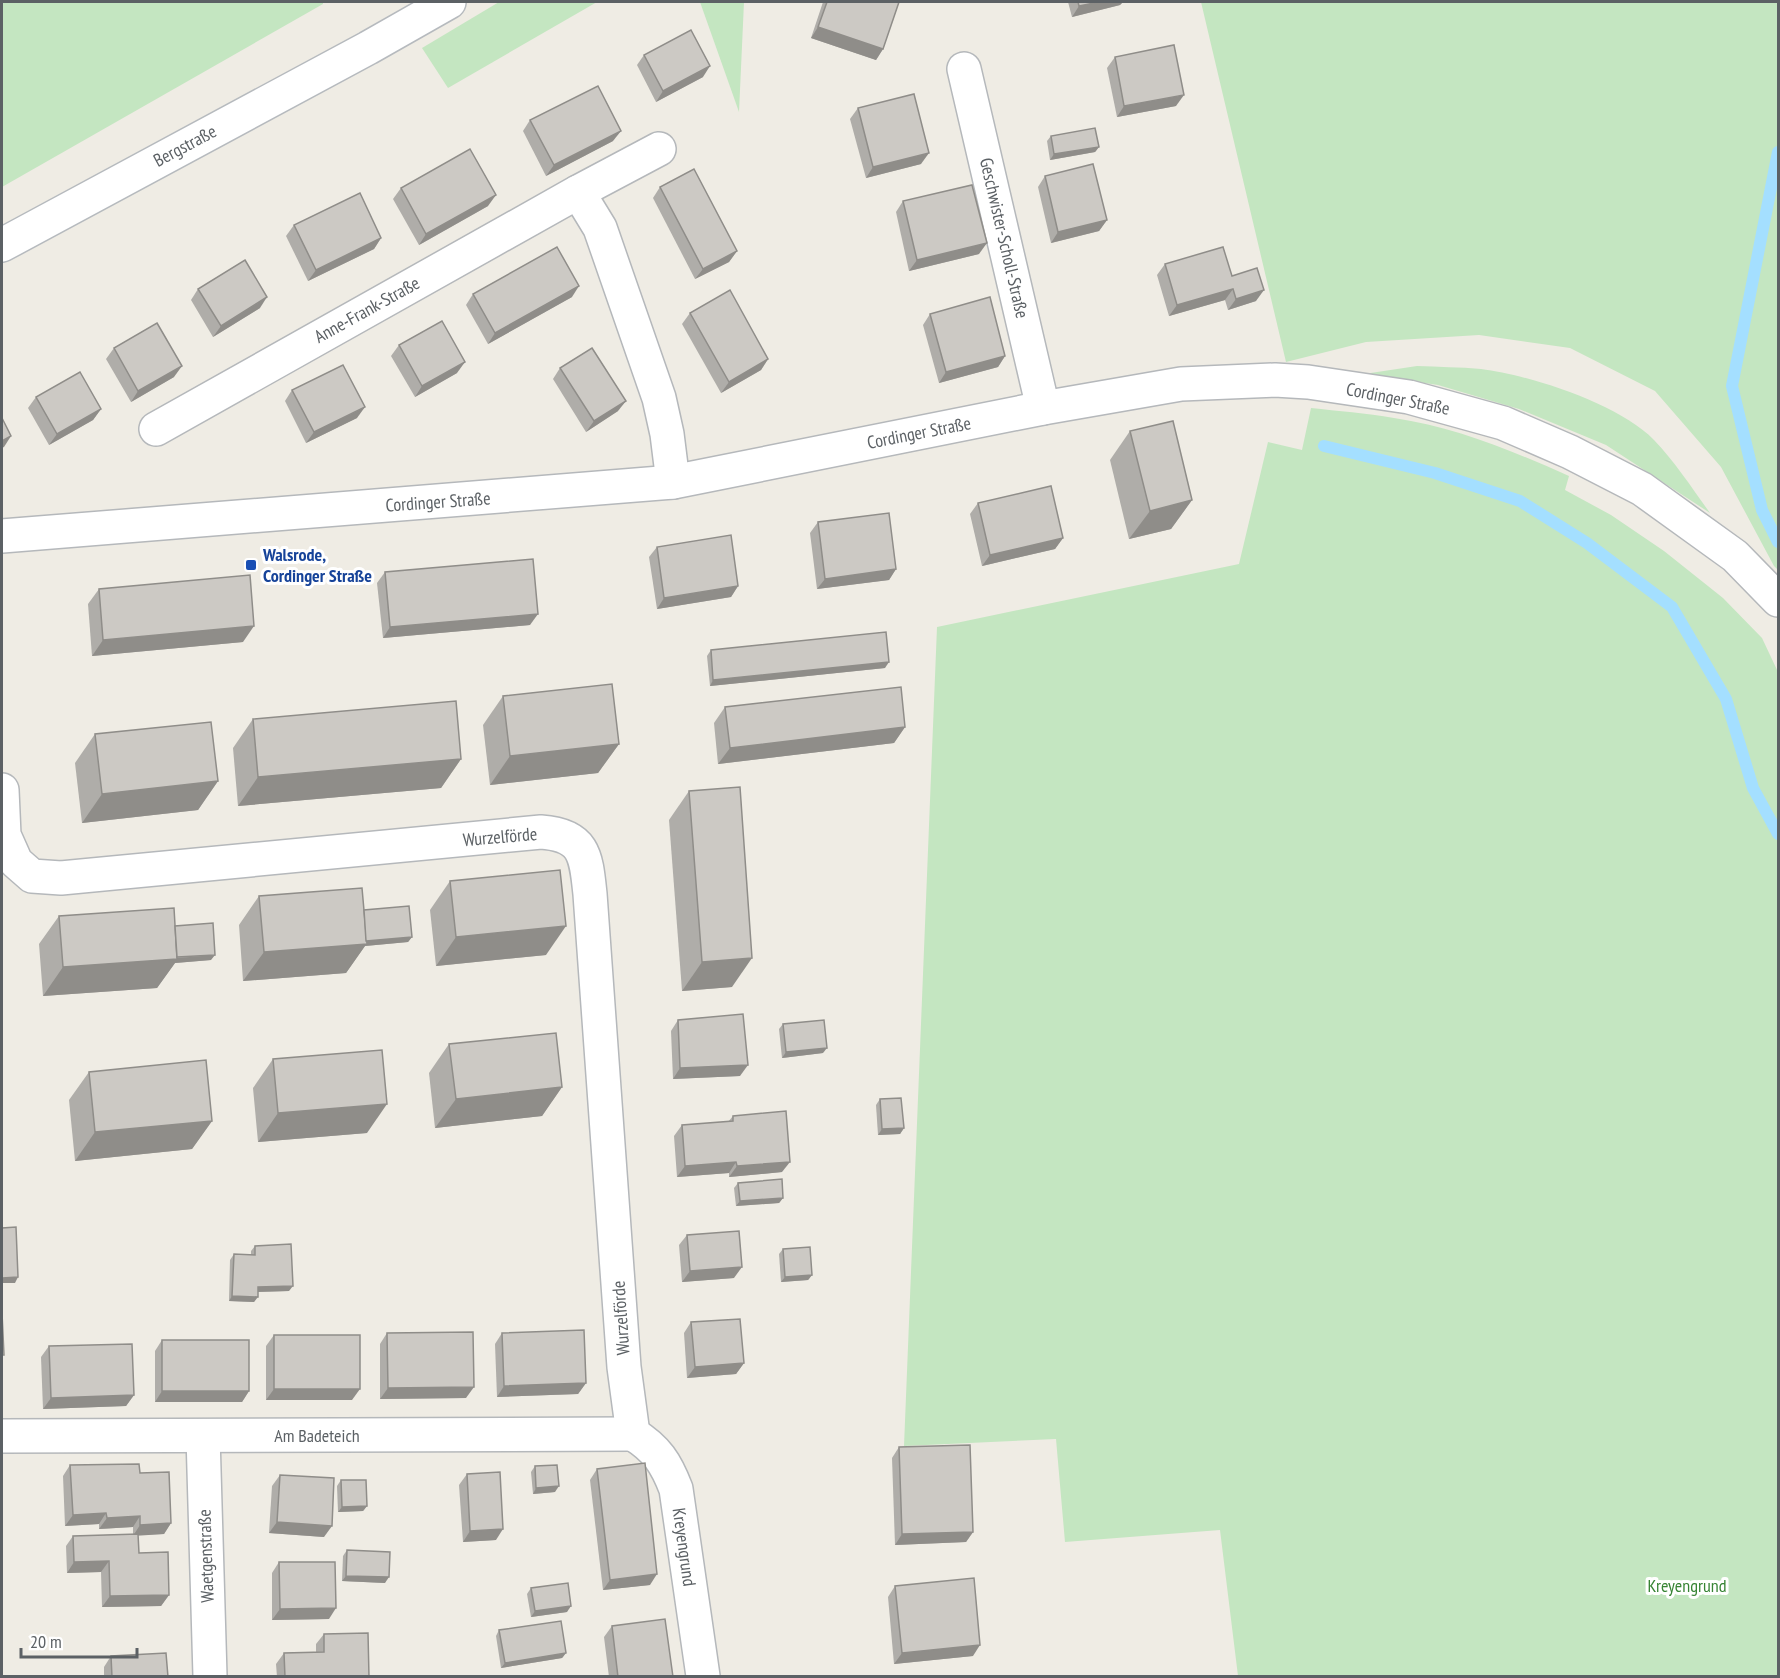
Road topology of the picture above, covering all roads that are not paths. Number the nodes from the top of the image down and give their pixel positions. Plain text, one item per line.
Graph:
1 (449, 2) edge
2 (964, 69) dead end
3 (659, 149) dead end
4 (578, 192) junction
5 (2, 244) edge
6 (1043, 408) junction
7 (156, 429) dead end
8 (673, 482) junction
9 (2, 536) edge
10 (1779, 600) edge
11 (2, 790) edge
12 (633, 1434) junction
13 (2, 1436) edge
14 (203, 1436) junction
15 (210, 1677) edge
16 (703, 1677) edge

1 - 5 street, Bergstraße
2 - 6 street, Geschwister-Scholl-Straße
3 - 4 street, Anne-Frank-Straße
4 - 7 street, Anne-Frank-Straße
4 - 8 street
6 - 8 street, Cordinger Straße
6 - 10 street, Cordinger Straße
8 - 9 street, Cordinger Straße
11 - 12 street, Wurzelförde
12 - 14 street, Am Badeteich
12 - 16 street, Kreyengrund
13 - 14 street, Am Badeteich
14 - 15 street, Waetgenstraße

